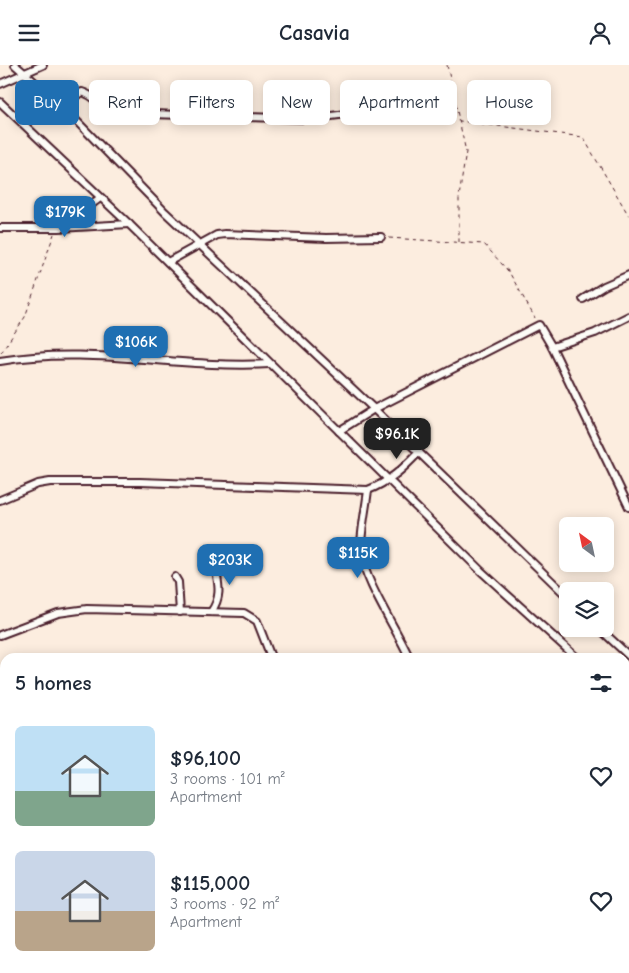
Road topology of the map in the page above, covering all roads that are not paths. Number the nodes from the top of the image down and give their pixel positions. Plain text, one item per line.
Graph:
1 (15, 65) edge
2 (43, 65) edge
3 (24, 73) junction
4 (32, 80) edge
5 (0, 84) edge
6 (79, 94) edge
7 (0, 102) edge
8 (340, 115) edge
9 (79, 124) edge
10 (100, 197) junction
11 (129, 224) junction
12 (0, 228) edge
13 (59, 228) junction
14 (381, 237) road end
15 (201, 245) junction
16 (168, 262) junction
17 (629, 275) edge
18 (583, 299) dead end
19 (629, 316) edge
20 (552, 347) junction
21 (0, 361) edge
22 (269, 364) junction
23 (374, 409) junction
24 (339, 431) junction
25 (419, 452) junction
26 (388, 480) junction
27 (368, 490) junction
28 (0, 501) edge
29 (629, 507) edge
30 (214, 552) dead end
31 (175, 577) dead end
32 (559, 588) edge
33 (180, 612) junction
34 (211, 612) junction
35 (0, 635) edge
36 (608, 637) edge
37 (270, 653) edge
38 (407, 653) edge
39 (572, 653) edge
40 (625, 653) edge

1 - 3 street
2 - 3 street
3 - 4 street
3 - 5 street
6 - 8 street
7 - 10 street
9 - 15 street
10 - 11 street
10 - 13 street
11 - 13 street
11 - 16 street
12 - 13 street
14 - 15 street
15 - 16 street
15 - 23 street
16 - 22 street
17 - 18 street
19 - 20 street
20 - 23 street
20 - 29 street
21 - 22 street
22 - 24 street
23 - 24 street
23 - 25 street
24 - 26 street
25 - 26 street
25 - 32 street
26 - 27 street
26 - 39 street
27 - 28 street
27 - 38 street
30 - 34 street
31 - 33 street
33 - 34 street
33 - 35 street
34 - 37 street
36 - 40 street

